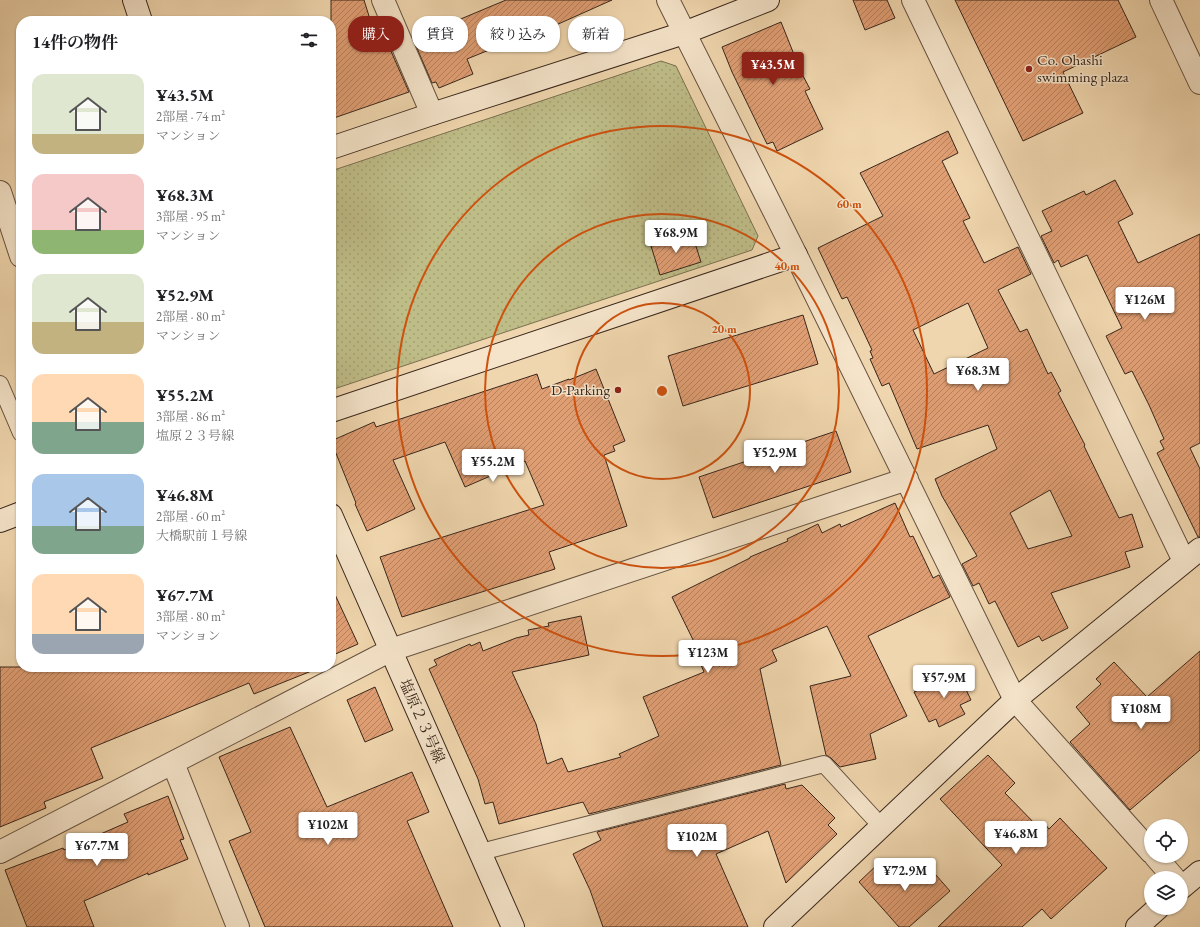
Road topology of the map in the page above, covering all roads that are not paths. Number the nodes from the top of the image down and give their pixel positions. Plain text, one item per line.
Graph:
1 (134, 0) edge
2 (383, 0) edge
3 (668, 0) edge
4 (768, 0) edge
5 (913, 0) edge
6 (1161, 0) edge
7 (139, 16) edge
8 (684, 33) junction
9 (1200, 82) edge
10 (432, 114) junction
11 (336, 146) edge
12 (0, 192) edge
13 (16, 241) edge
14 (796, 255) junction
15 (0, 384) edge
16 (336, 409) edge
17 (16, 421) edge
18 (907, 479) junction
19 (16, 516) edge
20 (0, 521) edge
21 (336, 525) edge
22 (1192, 555) edge
23 (391, 650) junction
24 (1015, 700) junction
25 (173, 763) junction
26 (881, 826) junction
27 (1144, 844) edge
28 (0, 852) edge
29 (480, 852) junction
30 (1160, 863) edge
31 (1168, 871) edge
32 (1200, 872) edge
33 (1188, 879) edge
34 (1150, 915) edge
35 (238, 927) edge
36 (513, 927) edge
37 (775, 927) edge
38 (1137, 927) edge

1 - 7 street
2 - 10 street
3 - 8 street
4 - 8 street
5 - 22 street
6 - 9 street
8 - 10 street
8 - 14 street
10 - 11 street
12 - 13 street
14 - 16 street
14 - 18 street
15 - 17 lane
18 - 23 street
18 - 24 street
19 - 20 street
21 - 23 street, 塩原２３号線
22 - 24 street
23 - 25 street
23 - 29 street, 塩原２３号線
24 - 26 street
24 - 27 street
25 - 28 street
25 - 35 street
26 - 29 lane
26 - 37 street
29 - 36 street, 塩原２３号線
30 - 31 street
32 - 33 street
34 - 38 street

